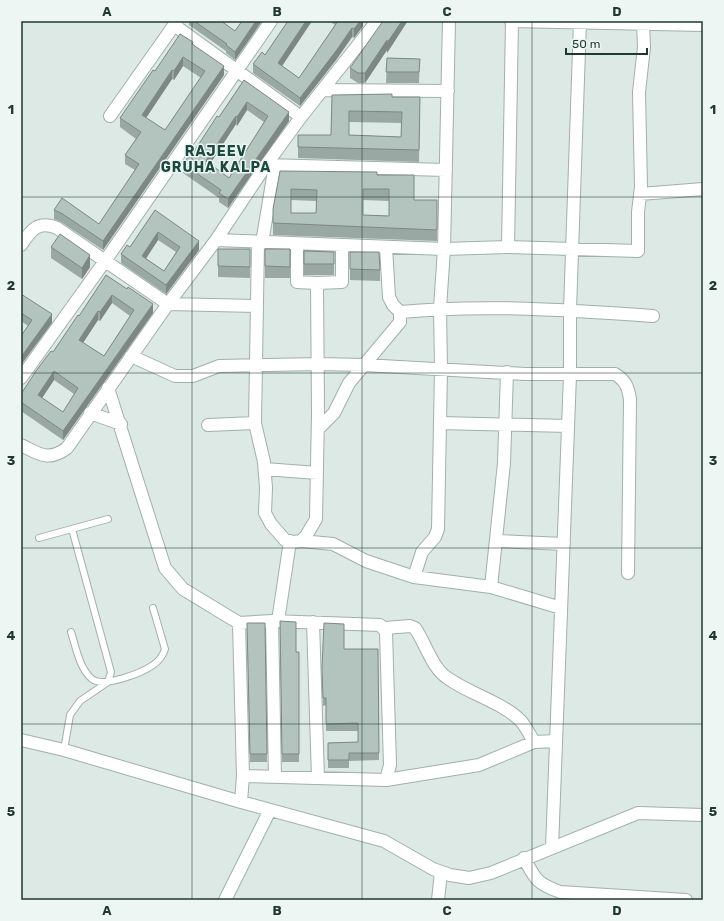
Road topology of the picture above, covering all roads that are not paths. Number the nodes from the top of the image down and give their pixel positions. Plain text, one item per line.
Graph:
1 (271, 21) edge
2 (377, 21) edge
3 (449, 21) edge
4 (512, 21) edge
5 (580, 22) edge
6 (176, 23) edge
7 (643, 23) junction
8 (703, 25) edge
9 (236, 70) junction
10 (324, 90) junction
11 (448, 91) junction
12 (110, 116) dead end
13 (302, 117) junction
14 (270, 165) junction
15 (446, 170) junction
16 (703, 189) edge
17 (640, 194) junction
18 (216, 240) junction
19 (260, 243) junction
20 (297, 244) junction
21 (21, 245) edge
22 (342, 245) junction
23 (386, 247) junction
24 (508, 247) junction
25 (572, 248) junction
26 (444, 249) junction
27 (105, 261) junction
28 (317, 283) junction
29 (168, 304) junction
30 (257, 306) junction
31 (440, 308) junction
32 (570, 310) junction
33 (400, 312) junction
34 (653, 316) dead end
35 (131, 356) junction
36 (319, 364) junction
37 (364, 365) junction
38 (255, 367) junction
39 (441, 369) junction
40 (507, 372) junction
41 (570, 375) junction
42 (21, 378) edge
43 (108, 388) junction
44 (90, 413) junction
45 (255, 423) junction
46 (440, 423) junction
47 (121, 424) junction
48 (505, 424) junction
49 (208, 426) dead end
50 (568, 426) junction
51 (318, 429) junction
52 (21, 445) edge
53 (265, 469) junction
54 (317, 473) junction
55 (108, 519) dead end
56 (72, 529) junction
57 (39, 538) dead end
58 (296, 541) junction
59 (496, 541) junction
60 (564, 544) junction
61 (628, 572) dead end
62 (414, 577) junction
63 (491, 587) junction
64 (153, 608) dead end
65 (561, 608) junction
66 (275, 621) junction
67 (312, 622) junction
68 (239, 623) junction
69 (384, 628) junction
70 (71, 632) dead end
71 (108, 682) junction
72 (21, 740) edge
73 (556, 741) junction
74 (534, 742) junction
75 (64, 750) junction
76 (243, 776) junction
77 (276, 777) junction
78 (318, 778) junction
79 (386, 780) junction
80 (241, 802) junction
81 (270, 810) junction
82 (703, 815) edge
83 (552, 848) junction
84 (524, 858) junction
85 (441, 872) junction
86 (648, 899) edge
87 (225, 900) edge
88 (438, 900) edge
89 (686, 900) edge

1 - 9 street
2 - 10 street
3 - 11 street
4 - 5 street
4 - 24 street
5 - 7 street
5 - 25 street
6 - 9 street
6 - 12 street
7 - 8 street
7 - 17 street
9 - 13 street
9 - 27 street
10 - 11 street
10 - 13 street
11 - 15 street
13 - 14 street
14 - 15 street
14 - 18 street
14 - 19 street
15 - 26 street
16 - 17 street
17 - 25 street
18 - 19 street
18 - 29 street
19 - 20 street
19 - 30 street
20 - 22 street
20 - 28 street
21 - 27 street
22 - 23 street
22 - 28 street
23 - 26 street
23 - 33 street
24 - 25 street
24 - 26 street
25 - 32 street
26 - 31 street
27 - 29 street
27 - 42 street
28 - 36 street
29 - 30 street
29 - 35 street
30 - 38 street
31 - 32 street
31 - 33 street
31 - 39 street
32 - 34 street
32 - 41 street
33 - 37 street
35 - 38 street
35 - 43 street
36 - 37 street
36 - 38 street
36 - 51 street
37 - 39 street
37 - 51 street
38 - 45 street
39 - 40 street
39 - 46 street
40 - 41 street
40 - 48 street
41 - 50 street
41 - 61 street
43 - 44 street
43 - 47 street
44 - 47 street
44 - 52 street
45 - 49 street
45 - 53 street
46 - 48 street
46 - 62 street
47 - 68 street
48 - 50 street
48 - 59 street
50 - 60 street
51 - 54 street
53 - 54 street
53 - 58 street
54 - 58 street
55 - 56 lane
56 - 57 lane
56 - 71 lane
58 - 62 street
58 - 66 street
59 - 60 street
59 - 63 street
60 - 65 street
62 - 63 street
63 - 65 street
64 - 71 lane
65 - 73 street
66 - 67 street
66 - 68 street
66 - 77 street
67 - 69 street
67 - 78 street
68 - 76 street
69 - 74 street
69 - 79 street
70 - 71 lane
71 - 75 lane
72 - 75 street
73 - 74 street
73 - 83 street
74 - 79 street
75 - 80 street
76 - 77 street
76 - 80 street
77 - 78 street
78 - 79 street
80 - 81 street
81 - 85 street
81 - 87 street
82 - 83 street
83 - 84 street
84 - 85 street
84 - 86 street
85 - 88 street
86 - 89 street

